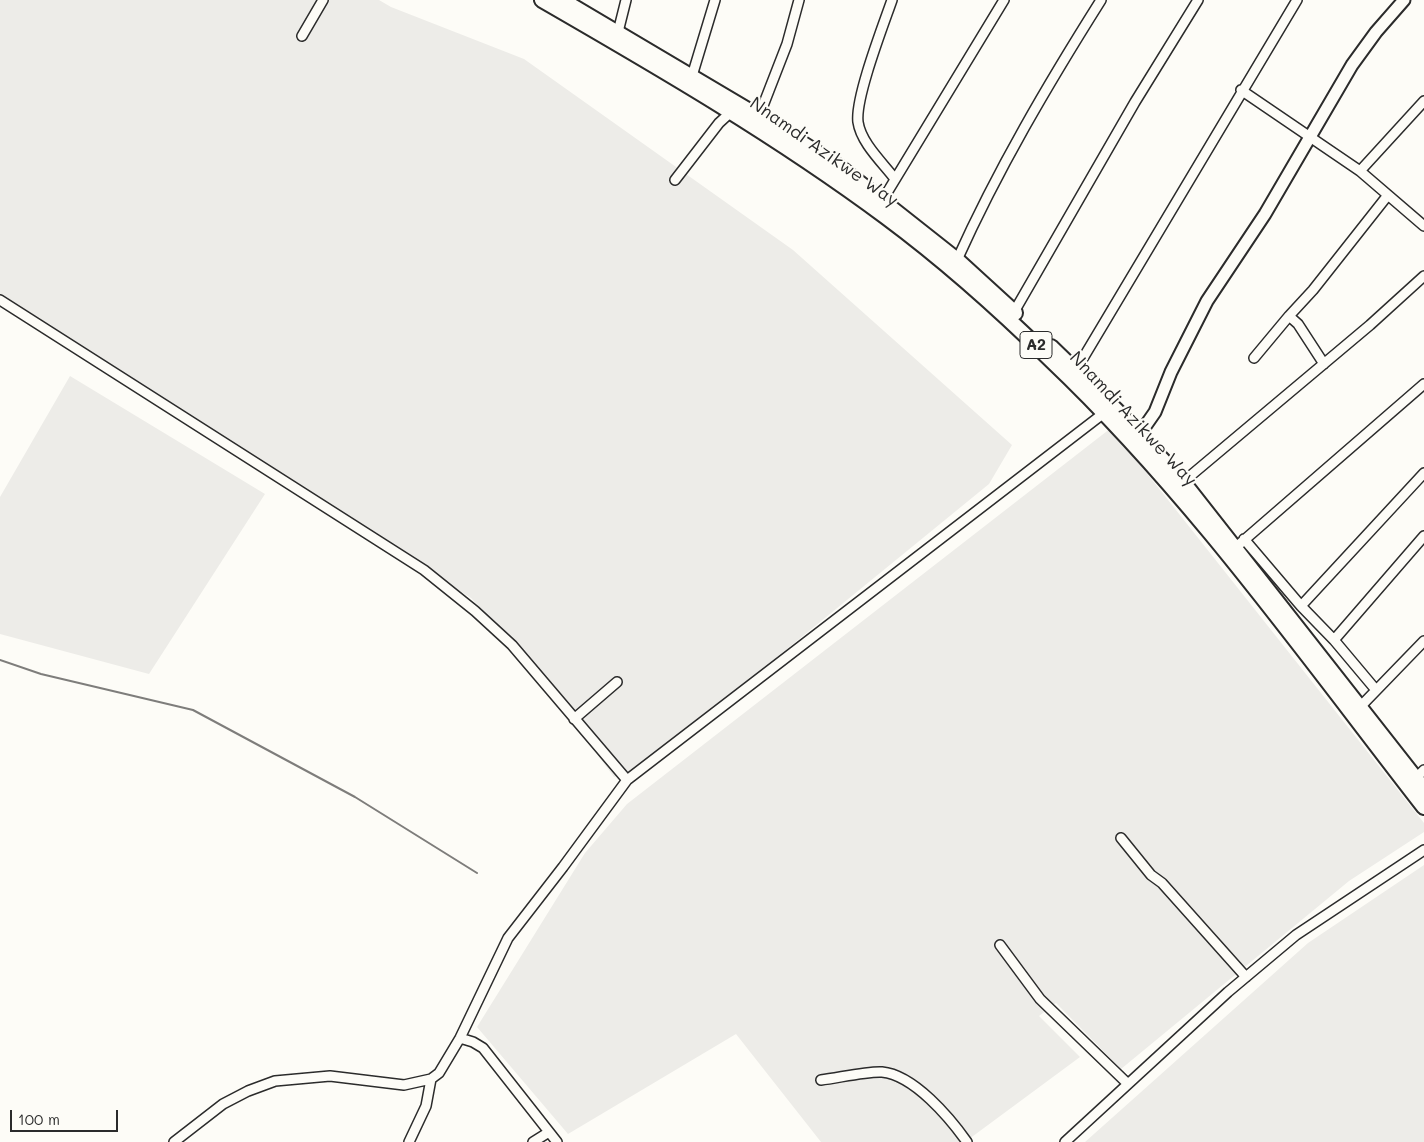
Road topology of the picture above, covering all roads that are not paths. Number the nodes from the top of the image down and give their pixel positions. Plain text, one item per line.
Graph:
1 (323, 0) edge
2 (542, 0) edge
3 (562, 0) edge
4 (626, 0) edge
5 (715, 0) edge
6 (799, 0) edge
7 (892, 0) edge
8 (1004, 0) edge
9 (1102, 0) edge
10 (1198, 0) edge
11 (1297, 0) edge
12 (1404, 0) edge
13 (618, 32) junction
14 (302, 36) dead end
15 (692, 76) junction
16 (1241, 90) junction
17 (1424, 101) edge
18 (732, 111) junction
19 (759, 116) junction
20 (1310, 138) junction
21 (1360, 172) junction
22 (895, 179) junction
23 (674, 180) dead end
24 (1388, 195) junction
25 (882, 201) junction
26 (1424, 226) edge
27 (957, 260) junction
28 (1424, 276) edge
29 (0, 300) edge
30 (1014, 312) junction
31 (1289, 316) junction
32 (1254, 358) dead end
33 (1324, 364) junction
34 (1076, 370) junction
35 (1424, 384) edge
36 (1104, 413) junction
37 (1139, 435) junction
38 (1424, 473) edge
39 (1183, 482) junction
40 (1424, 536) edge
41 (1240, 543) junction
42 (1301, 606) junction
43 (1334, 640) junction
44 (1424, 641) edge
45 (617, 682) dead end
46 (1376, 690) junction
47 (1360, 707) junction
48 (574, 718) junction
49 (1421, 779) edge
50 (626, 780) junction
51 (1424, 807) edge
52 (1120, 838) dead end
53 (1424, 850) edge
54 (1000, 944) dead end
55 (1246, 977) junction
56 (460, 1038) junction
57 (431, 1079) junction
58 (821, 1080) dead end
59 (1128, 1084) junction
60 (549, 1132) junction
61 (174, 1142) edge
62 (409, 1142) edge
63 (533, 1142) edge
64 (558, 1142) edge
65 (967, 1142) edge
66 (1065, 1142) edge

1 - 14 street
2 - 18 highway, Nnamdi Azikwe Way / A2
3 - 13 highway, Nnamdi Azikwe Way / A2
4 - 13 street
5 - 15 street
6 - 19 street
7 - 22 street
8 - 22 street
9 - 27 street
10 - 30 street
11 - 16 street
12 - 20 main road
13 - 15 highway, Nnamdi Azikwe Way / A2
15 - 19 highway, Nnamdi Azikwe Way / A2
16 - 20 street
16 - 34 street
17 - 21 street
18 - 23 street
18 - 36 highway, Nnamdi Azikwe Way / A2
19 - 25 highway, Nnamdi Azikwe Way / A2
20 - 21 street
20 - 37 main road
21 - 24 street
22 - 25 street
24 - 26 street
24 - 31 street
25 - 27 highway, Nnamdi Azikwe Way / A2
27 - 30 highway, Nnamdi Azikwe Way / A2
28 - 33 street
29 - 48 street
30 - 34 highway, Nnamdi Azikwe Way / A2
31 - 32 street
31 - 33 street
33 - 39 street
34 - 37 highway, Nnamdi Azikwe Way / A2
35 - 41 street
36 - 50 street
36 - 51 highway, Nnamdi Azikwe Way / A2
37 - 39 highway, Nnamdi Azikwe Way / A2
38 - 42 street
39 - 41 highway, Nnamdi Azikwe Way / A2
40 - 43 street
41 - 42 street
41 - 47 highway, Nnamdi Azikwe Way / A2
42 - 43 street
43 - 46 street
44 - 46 street
45 - 48 street
46 - 47 street
47 - 49 highway, Nnamdi Azikwe Way / A2
48 - 50 street
50 - 56 street
52 - 55 street
53 - 55 street
54 - 59 street
55 - 59 street
56 - 57 street
56 - 60 street
57 - 61 street
57 - 62 street
58 - 65 street
59 - 66 street
60 - 63 street
60 - 64 street

